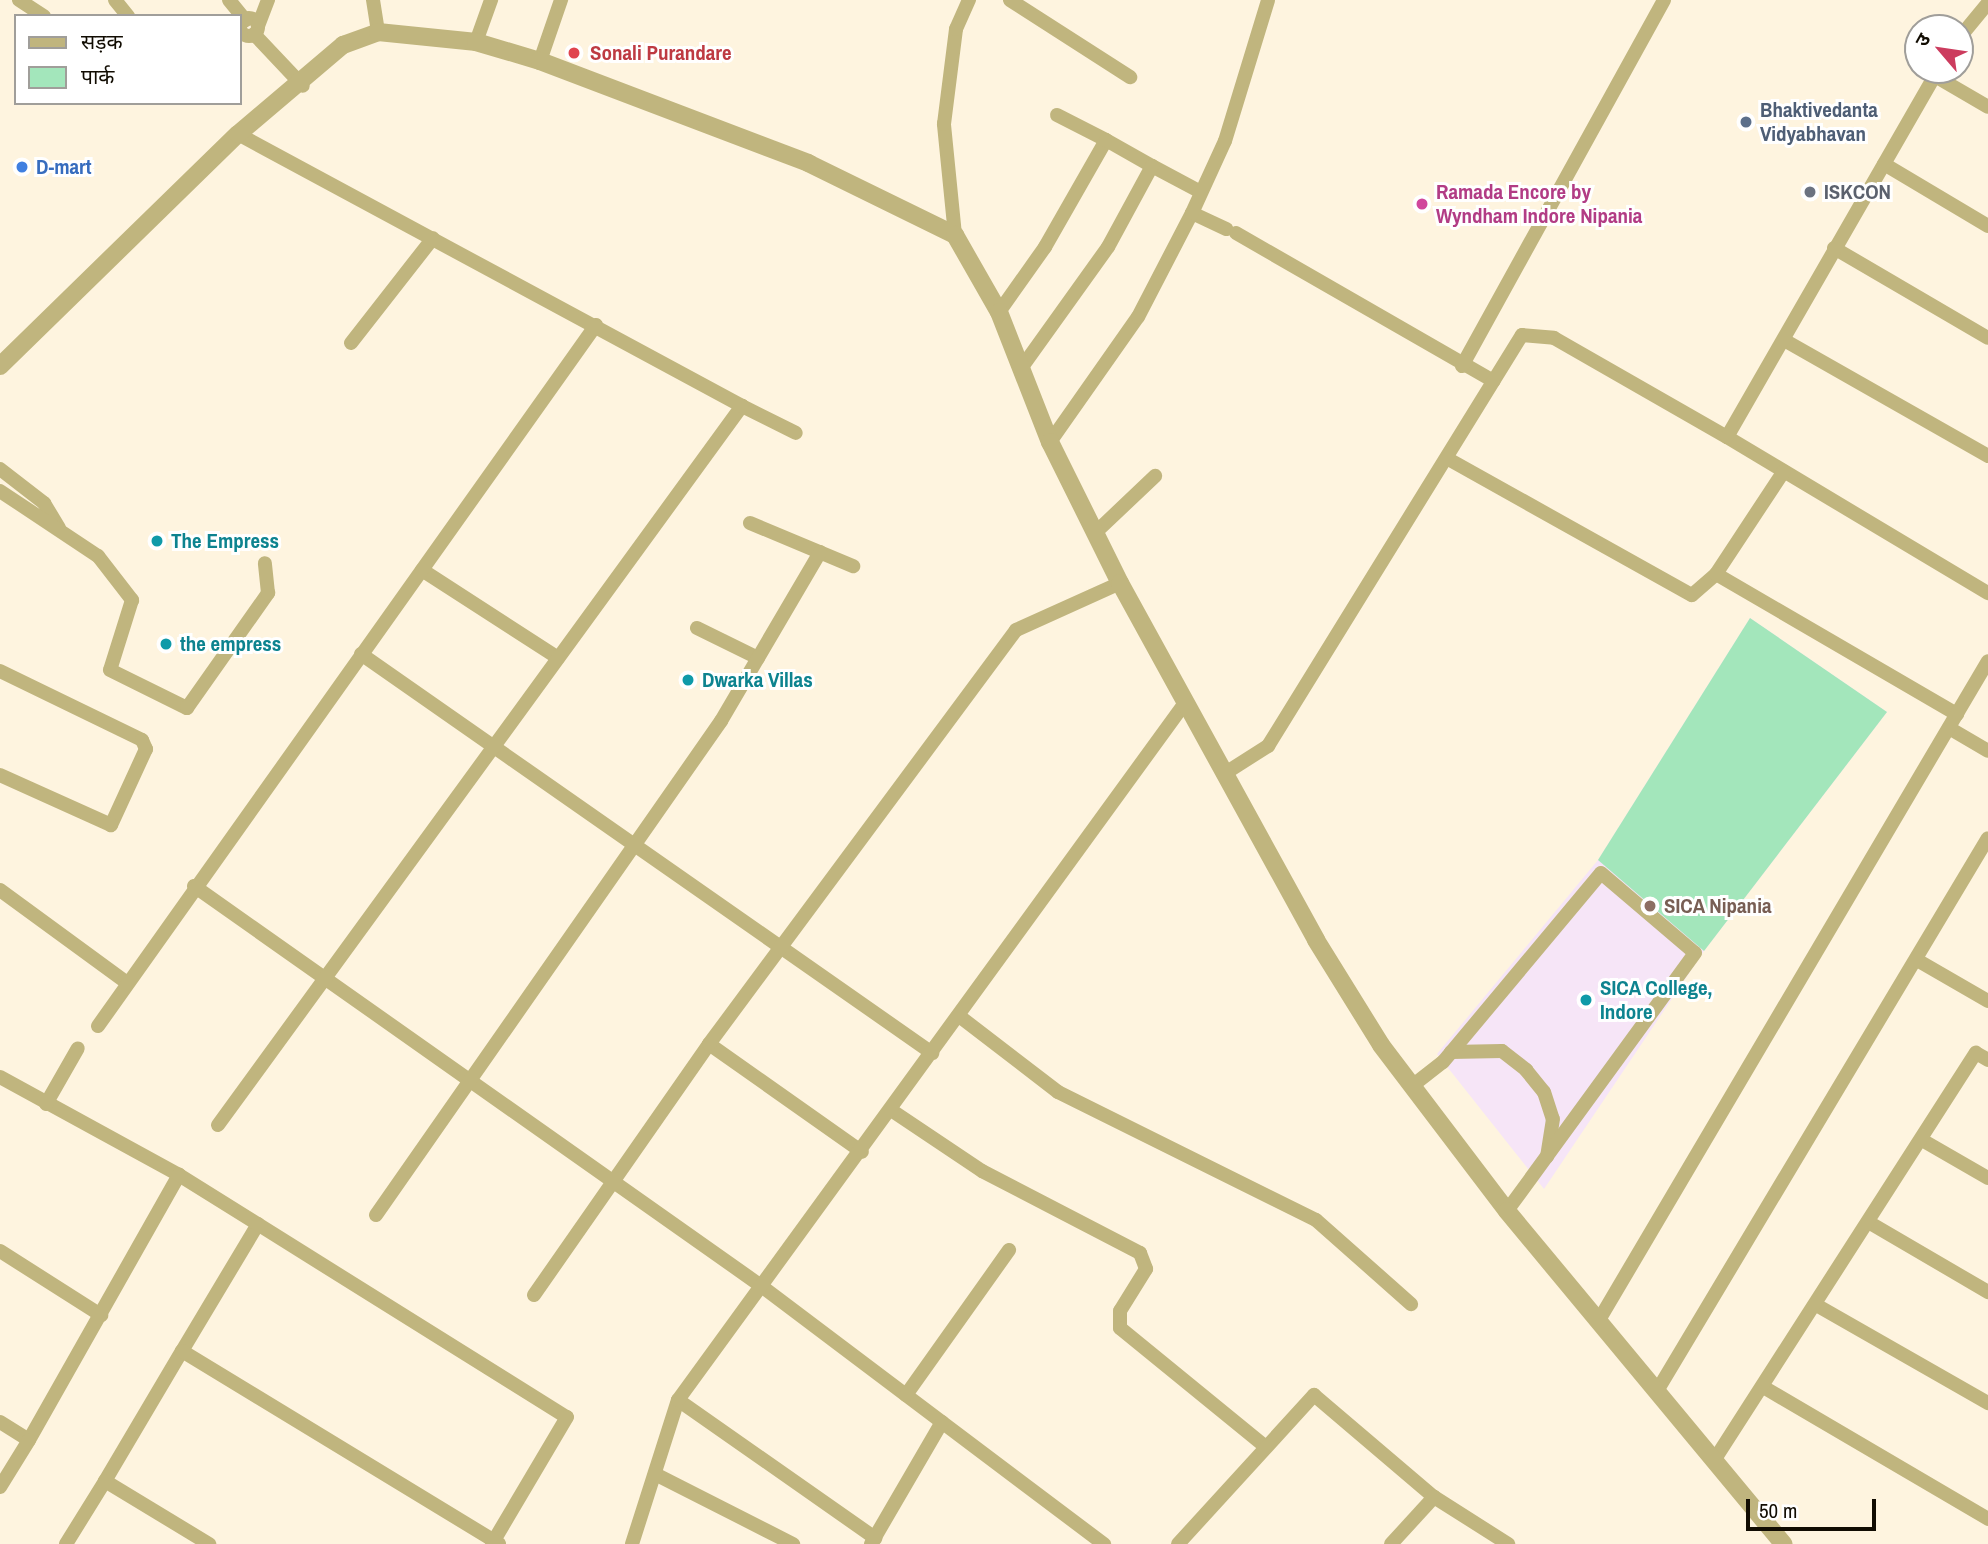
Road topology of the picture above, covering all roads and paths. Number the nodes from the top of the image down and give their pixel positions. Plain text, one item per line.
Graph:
1 (19, 0) edge
2 (115, 0) edge
3 (268, 0) edge
4 (373, 0) edge
5 (491, 0) edge
6 (561, 0) edge
7 (969, 0) edge
8 (1010, 0) edge
9 (1268, 0) edge
10 (1664, 0) edge
11 (1988, 3) edge
12 (41, 14) edge
13 (126, 14) edge
14 (1974, 20) edge
15 (248, 30) edge
16 (378, 32) junction
17 (476, 42) junction
18 (540, 61) junction
19 (1130, 77) dead end
20 (1931, 84) edge
21 (1954, 84) edge
22 (303, 86) junction
23 (1988, 107) edge
24 (1057, 115) dead end
25 (239, 134) junction
26 (1106, 140) junction
27 (1884, 164) junction
28 (1152, 166) junction
29 (1201, 192) junction
30 (1192, 213) junction
31 (1988, 226) edge
32 (955, 235) junction
33 (433, 238) junction
34 (1834, 248) junction
35 (999, 312) junction
36 (596, 325) junction
37 (1988, 338) edge
38 (1784, 340) junction
39 (351, 343) dead end
40 (0, 366) edge
41 (1462, 366) junction
42 (1020, 370) junction
43 (1493, 381) junction
44 (742, 406) junction
45 (796, 433) dead end
46 (1727, 437) junction
47 (1050, 442) junction
48 (1988, 456) edge
49 (1450, 460) junction
50 (0, 469) edge
51 (1784, 471) junction
52 (1155, 476) dead end
53 (0, 491) edge
54 (750, 523) dead end
55 (59, 528) junction
56 (1095, 533) junction
57 (820, 552) junction
58 (265, 563) dead end
59 (853, 566) dead end
60 (422, 570) junction
61 (1716, 574) junction
62 (1120, 583) junction
63 (1988, 593) edge
64 (697, 628) dead end
65 (361, 654) junction
66 (558, 658) junction
67 (758, 658) junction
68 (1988, 661) edge
69 (0, 671) edge
70 (1185, 703) junction
71 (1957, 714) junction
72 (1949, 728) junction
73 (496, 750) junction
74 (1988, 751) edge
75 (1227, 772) junction
76 (0, 775) edge
77 (1988, 838) edge
78 (630, 846) junction
79 (194, 886) junction
80 (0, 890) edge
81 (780, 947) junction
82 (1917, 960) junction
83 (324, 979) junction
84 (127, 982) junction
85 (1988, 1001) edge
86 (960, 1016) junction
87 (98, 1026) dead end
88 (709, 1044) junction
89 (78, 1048) dead end
90 (1451, 1052) junction
91 (932, 1053) junction
92 (1988, 1060) edge
93 (0, 1077) edge
94 (469, 1081) junction
95 (1412, 1086) junction
96 (46, 1104) junction
97 (891, 1110) junction
98 (218, 1125) dead end
99 (1922, 1140) junction
100 (862, 1152) junction
101 (1546, 1161) junction
102 (179, 1175) junction
103 (1988, 1178) edge
104 (611, 1184) junction
105 (1507, 1211) junction
106 (376, 1215) dead end
107 (1870, 1223) junction
108 (258, 1224) junction
109 (1009, 1250) dead end
110 (0, 1251) edge
111 (764, 1288) junction
112 (1988, 1292) edge
113 (534, 1295) dead end
114 (1411, 1304) dead end
115 (1818, 1306) junction
116 (101, 1315) junction
117 (1600, 1320) junction
118 (182, 1351) junction
119 (1765, 1388) junction
120 (1657, 1391) junction
121 (906, 1395) junction
122 (678, 1400) junction
123 (1988, 1403) edge
124 (0, 1422) edge
125 (942, 1422) junction
126 (29, 1440) junction
127 (1266, 1447) junction
128 (1715, 1459) junction
129 (655, 1474) junction
130 (105, 1481) junction
131 (0, 1487) edge
132 (1434, 1497) junction
133 (1988, 1519) edge
134 (873, 1541) edge
135 (495, 1543) edge
136 (66, 1544) edge
137 (209, 1544) edge
138 (632, 1544) edge
139 (793, 1544) edge
140 (1104, 1544) edge
141 (1178, 1544) edge
142 (1391, 1544) edge
143 (1508, 1544) edge
144 (1783, 1544) edge

1 - 12 street
2 - 13 street
3 - 15 street
4 - 16 street
5 - 17 street
6 - 18 street
7 - 32 street
8 - 19 street
9 - 29 street
10 - 41 street
11 - 14 street
15 - 22 street
16 - 17 street
16 - 22 street
17 - 18 street
18 - 32 street
20 - 27 street
21 - 23 street
22 - 25 street
24 - 26 street
25 - 33 street
25 - 40 street
26 - 28 street
26 - 35 street
27 - 31 street
27 - 34 street
28 - 29 street
28 - 42 street
29 - 30 street
30 - 41 street
30 - 47 street
32 - 35 street
33 - 36 street
33 - 39 street
34 - 37 street
34 - 38 street
35 - 42 street
36 - 44 street
36 - 60 street
38 - 46 street
38 - 48 street
41 - 43 street
42 - 47 street
43 - 46 street
43 - 49 street
44 - 45 street
44 - 66 street
46 - 51 street
47 - 56 street
49 - 61 street
49 - 75 street
50 - 55 street
51 - 61 street
51 - 63 street
52 - 56 street
53 - 55 street
54 - 57 street
55 - 58 street
56 - 62 street
57 - 59 street
57 - 67 street
60 - 65 street
60 - 66 street
61 - 71 street
62 - 70 street
62 - 81 street
64 - 67 street
65 - 73 street
65 - 79 street
66 - 73 street
67 - 78 street
68 - 71 street
69 - 76 street
70 - 75 street
70 - 86 street
71 - 72 street
72 - 74 street
72 - 117 street
73 - 78 street
73 - 83 street
75 - 95 street
77 - 82 street
78 - 81 street
78 - 94 street
79 - 83 street
79 - 84 street
80 - 84 street
81 - 88 street
81 - 91 street
82 - 85 street
82 - 120 street
83 - 94 street
83 - 98 street
84 - 87 street
86 - 91 street
86 - 114 street
88 - 100 street
88 - 104 street
89 - 96 street
90 - 95 street
90 - 101 street
90 - 101 street
91 - 97 street
92 - 99 street
93 - 96 street
94 - 104 street
94 - 106 street
95 - 105 street
96 - 102 street
97 - 100 street
97 - 127 street
99 - 103 street
99 - 107 street
100 - 111 street
101 - 105 street
102 - 108 street
102 - 116 street
104 - 111 street
104 - 113 street
105 - 117 street
107 - 112 street
107 - 115 street
108 - 118 street
108 - 135 street
109 - 121 street
110 - 116 street
111 - 121 street
111 - 122 street
115 - 119 street
115 - 123 street
116 - 126 street
117 - 120 street
118 - 130 street
118 - 135 street
119 - 128 street
119 - 133 street
120 - 128 street
121 - 125 street
122 - 129 street
122 - 134 street
124 - 126 street
125 - 134 street
125 - 140 street
126 - 131 street
127 - 132 street
127 - 141 street
128 - 144 street
129 - 138 street
129 - 139 street
130 - 136 street
130 - 137 street
132 - 142 street
132 - 143 street

